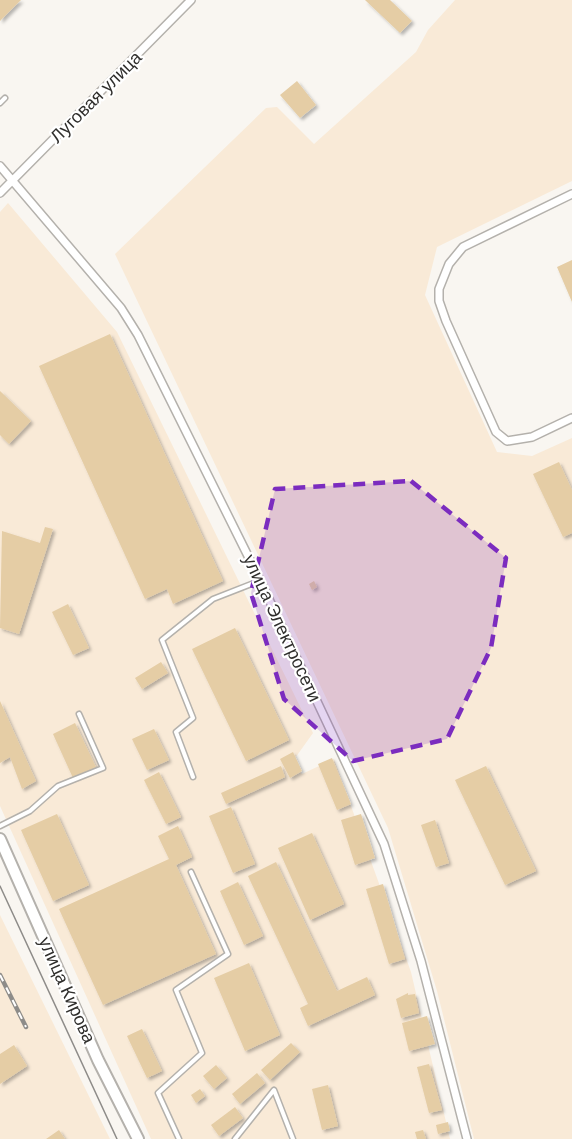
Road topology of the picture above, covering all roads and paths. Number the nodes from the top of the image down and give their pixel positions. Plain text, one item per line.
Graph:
1 (192, 0) edge
2 (5, 98) dead end
3 (0, 103) edge
4 (0, 166) edge
5 (12, 182) junction
6 (0, 194) edge
7 (572, 194) edge
8 (572, 418) edge
9 (260, 580) junction
10 (79, 714) dead end
11 (192, 777) dead end
12 (0, 826) edge
13 (0, 839) edge
14 (191, 872) dead end
15 (138, 1139) edge
16 (179, 1139) edge
17 (235, 1139) edge
18 (293, 1139) edge
19 (467, 1139) edge

1 - 5 street, Луговая улица
2 - 3 lane
4 - 5 street, улица Электросети
5 - 6 street, Луговая улица
5 - 9 street, улица Электросети
7 - 8 street
9 - 11 lane
9 - 19 street, улица Электросети
10 - 12 lane
13 - 15 main road, улица Кирова
14 - 16 lane
17 - 18 lane

